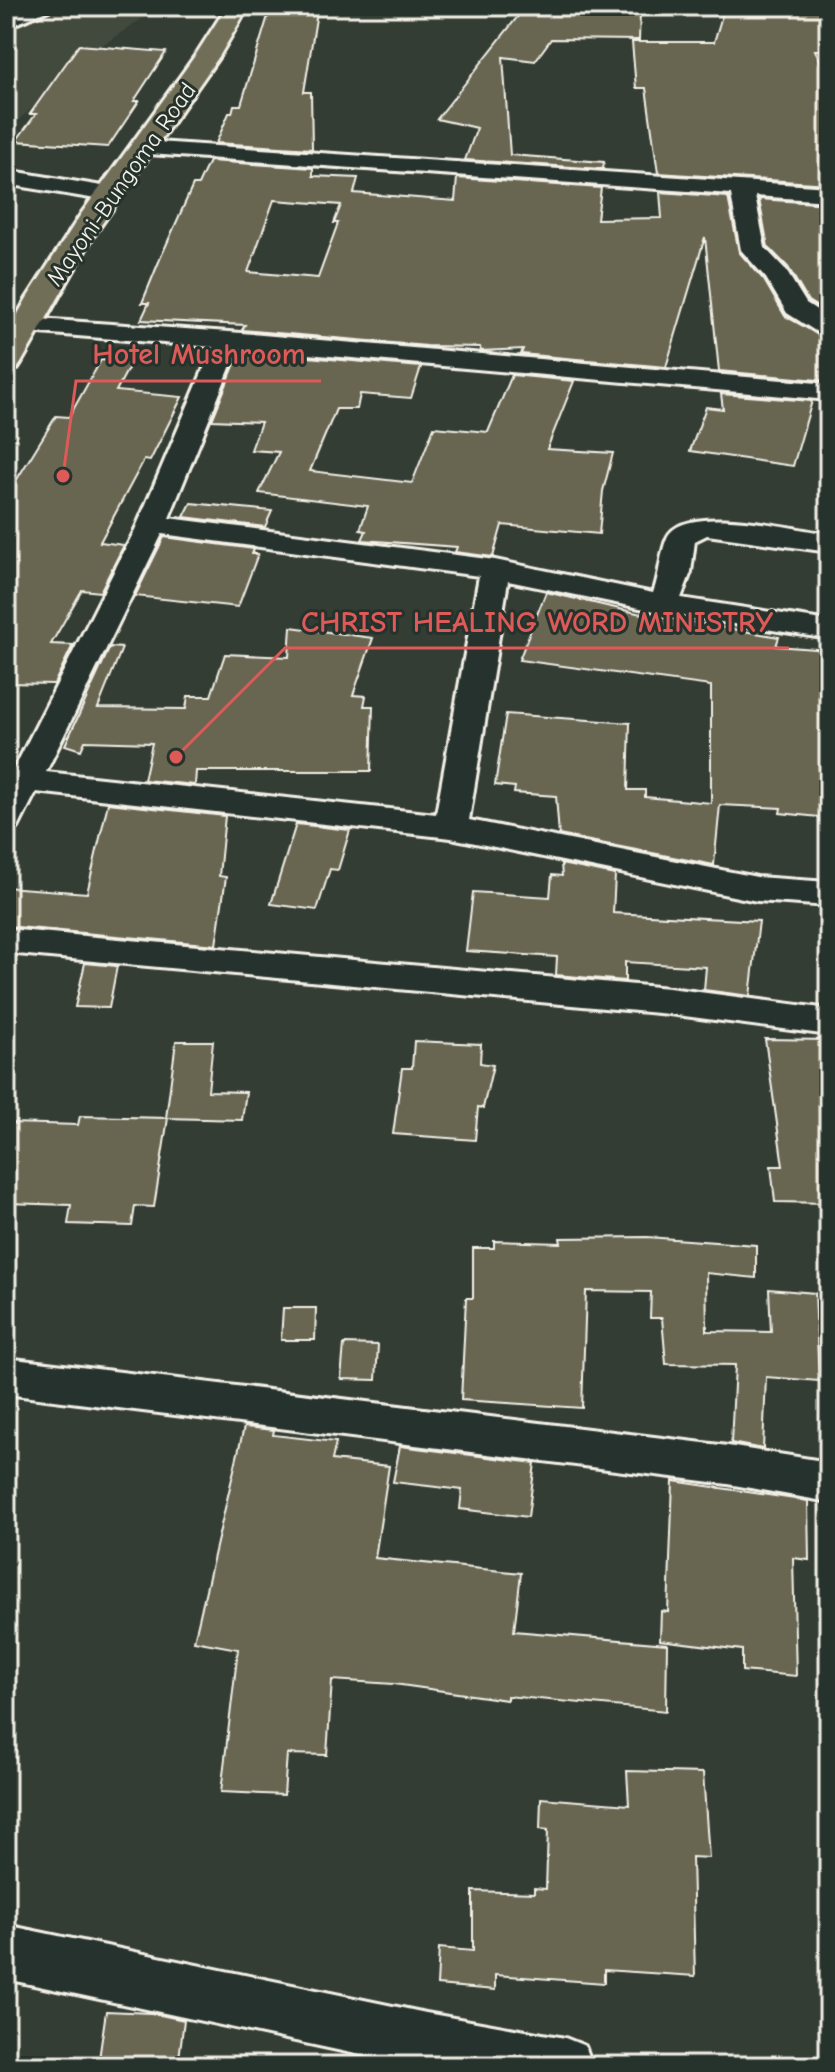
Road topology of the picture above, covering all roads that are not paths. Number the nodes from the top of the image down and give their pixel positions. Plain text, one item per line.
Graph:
1 (42, 6) edge
2 (238, 6) edge
3 (6, 22) edge
4 (142, 148) junction
5 (6, 177) edge
6 (742, 189) junction
7 (108, 194) junction
8 (829, 194) edge
9 (24, 326) junction
10 (829, 329) edge
11 (229, 340) junction
12 (6, 363) edge
13 (829, 392) edge
14 (152, 524) junction
15 (829, 543) edge
16 (495, 569) junction
17 (664, 604) junction
18 (829, 630) edge
19 (25, 780) junction
20 (6, 820) edge
21 (451, 827) junction
22 (829, 894) edge
23 (6, 941) edge
24 (829, 1022) edge
25 (6, 1376) edge
26 (829, 1482) edge
27 (6, 1952) edge
28 (565, 2066) edge

1 - 3 street
2 - 4 main road, Mayoni-Bungoma Road
4 - 6 street
4 - 7 main road, Mayoni-Bungoma Road
5 - 7 street
6 - 8 street
6 - 10 street
7 - 9 main road, Mayoni-Bungoma Road
9 - 11 street
9 - 12 main road, Mayoni-Bungoma Road
11 - 13 street
11 - 14 street
14 - 16 street
14 - 19 street
15 - 17 street
16 - 17 street
16 - 21 street
17 - 18 street
19 - 20 street
19 - 21 street
21 - 22 street
23 - 24 street
25 - 26 street
27 - 28 street

